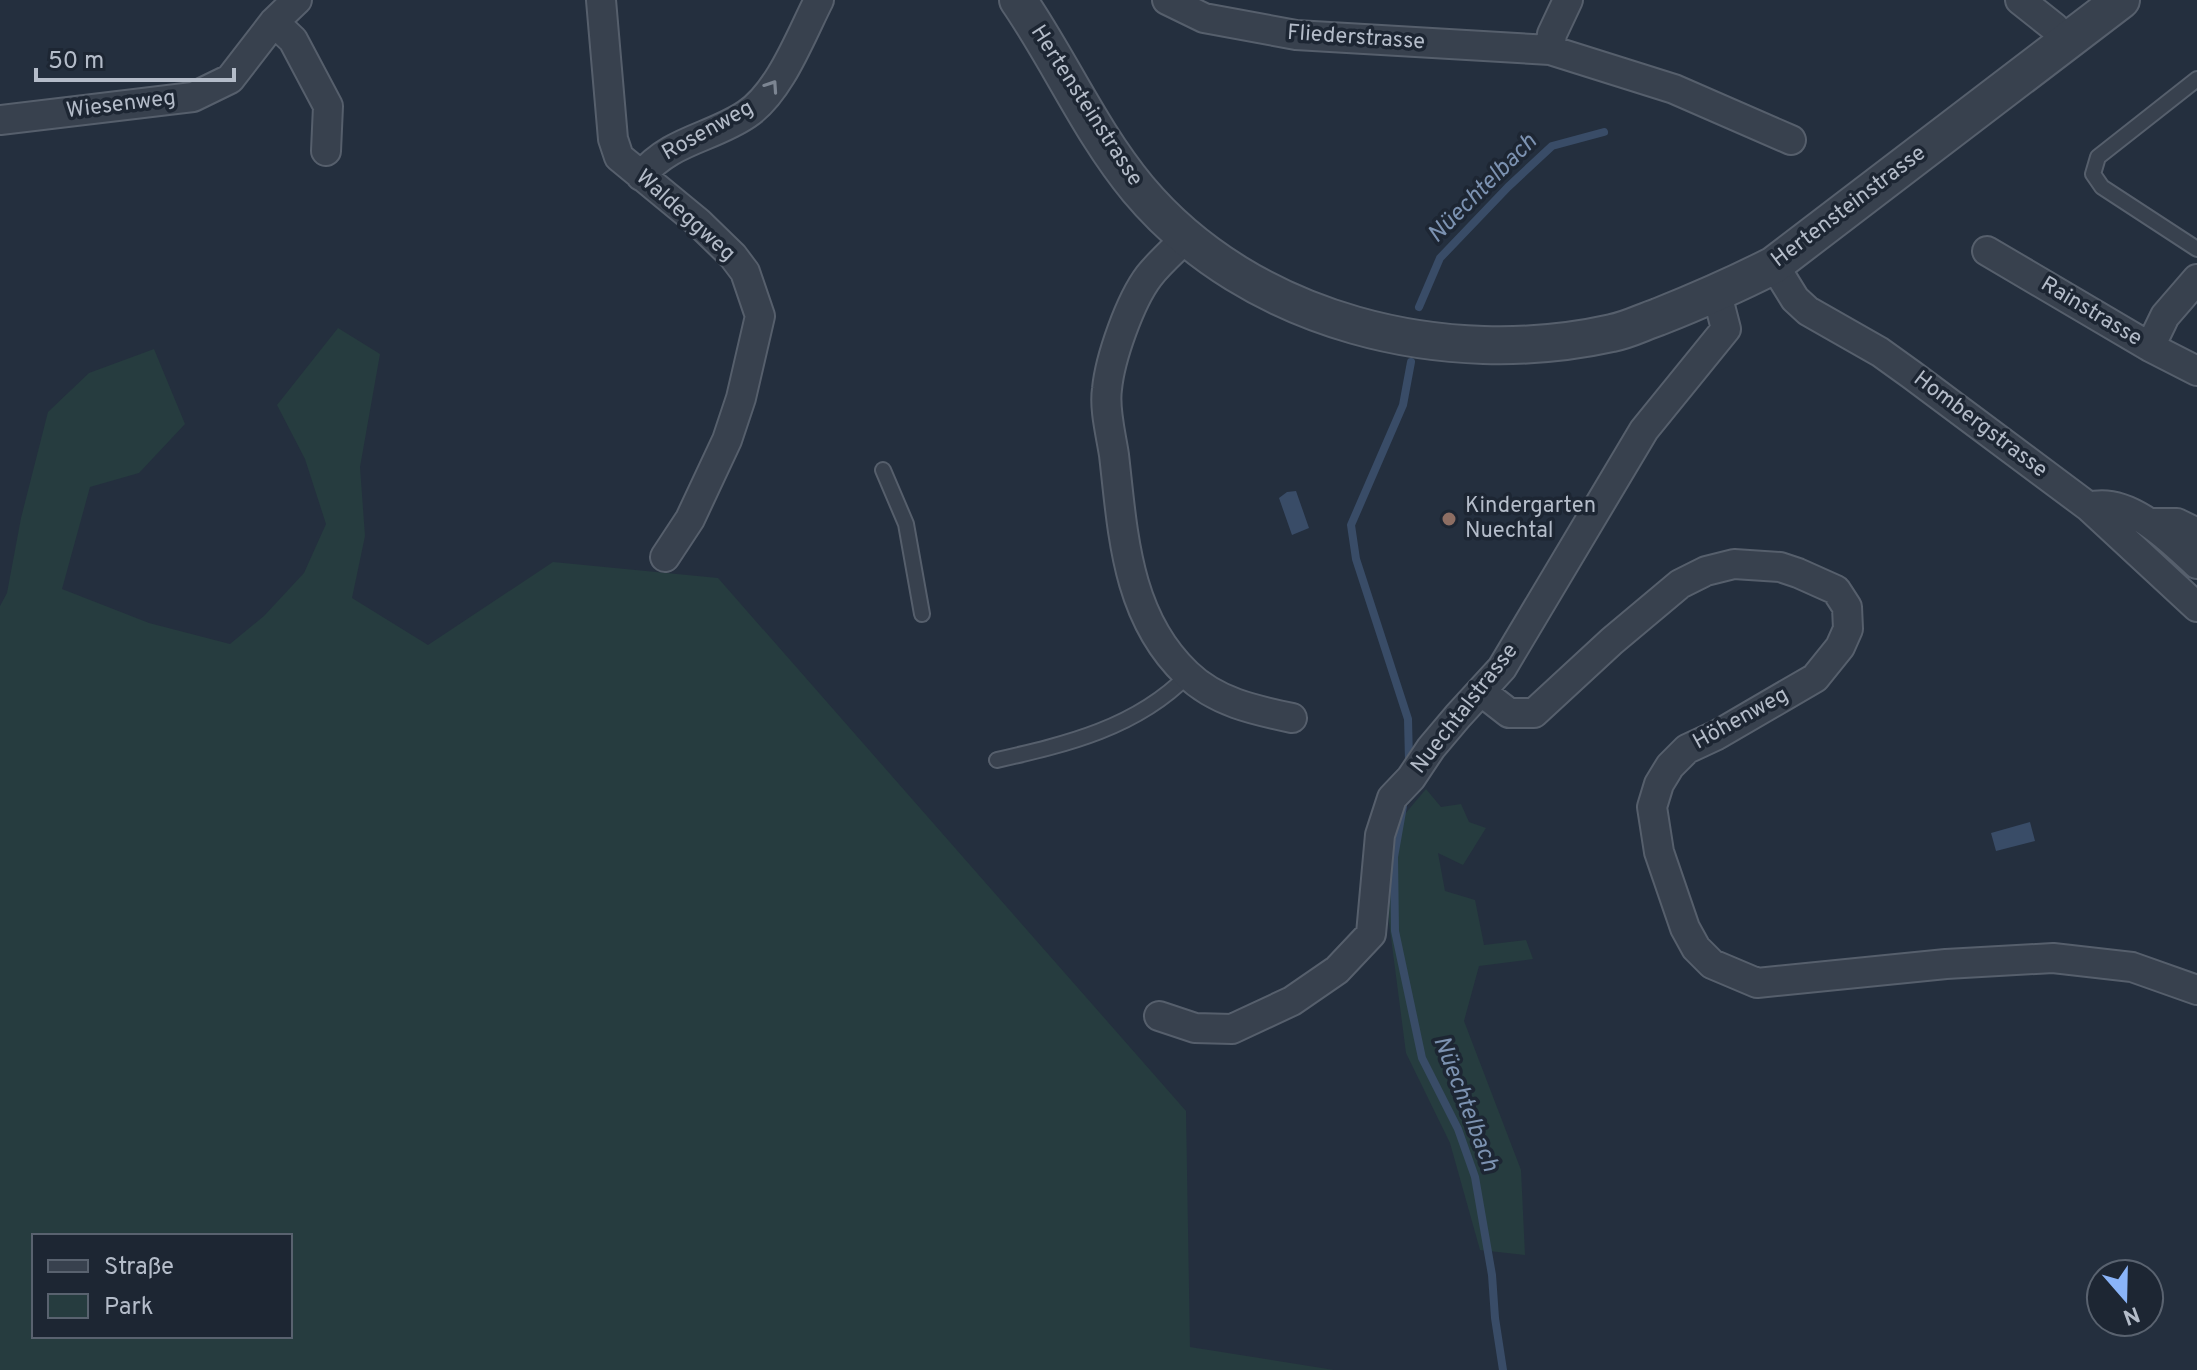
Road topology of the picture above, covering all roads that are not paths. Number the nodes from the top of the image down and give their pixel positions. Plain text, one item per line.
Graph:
1 (297, 0) edge
2 (601, 0) edge
3 (819, 0) edge
4 (1018, 0) edge
5 (1167, 0) edge
6 (1568, 0) edge
7 (2020, 0) edge
8 (2121, 0) edge
9 (274, 22) junction
10 (2067, 42) junction
11 (1550, 50) junction
12 (2197, 79) edge
13 (0, 120) edge
14 (1791, 140) dead end
15 (326, 151) dead end
16 (641, 176) junction
17 (1187, 237) junction
18 (2197, 249) edge
19 (1987, 251) dead end
20 (1774, 265) junction
21 (2197, 279) edge
22 (1717, 294) junction
23 (2150, 347) junction
24 (2197, 371) edge
25 (883, 470) dead end
26 (2089, 507) junction
27 (2151, 523) junction
28 (2197, 533) edge
29 (665, 557) dead end
30 (2197, 564) edge
31 (2197, 607) edge
32 (922, 614) dead end
33 (1188, 675) junction
34 (1482, 692) junction
35 (1292, 718) dead end
36 (997, 760) dead end
37 (2197, 990) edge
38 (1159, 1016) dead end

1 - 9 street, Wiesenweg
2 - 16 street, Waldeggweg
16 -> 3 street, Rosenweg
4 - 17 street, Hertensteinstrasse
5 - 11 street, Fliederstrasse
6 - 11 street
7 - 10 street
8 - 10 street, Hertensteinstrasse
9 - 13 street, Wiesenweg
9 - 15 street
10 - 20 street, Hertensteinstrasse
11 - 14 street, Fliederstrasse
12 - 18 lane
16 - 29 street, Waldeggweg
17 - 22 street, Hertensteinstrasse
17 - 33 street
19 - 23 street, Rainstrasse
20 - 22 street, Hertensteinstrasse
20 - 26 street, Hombergstrasse
21 - 23 street
22 - 34 street, Nuechtalstrasse
23 - 24 street, Rainstrasse
25 - 32 lane
26 - 27 street, Hombergstrasse
26 - 31 street
27 - 28 street
27 - 30 street, Hombergstrasse
33 - 35 street
33 - 36 lane
34 - 37 street, Höhenweg
34 - 38 street, Nuechtalstrasse

